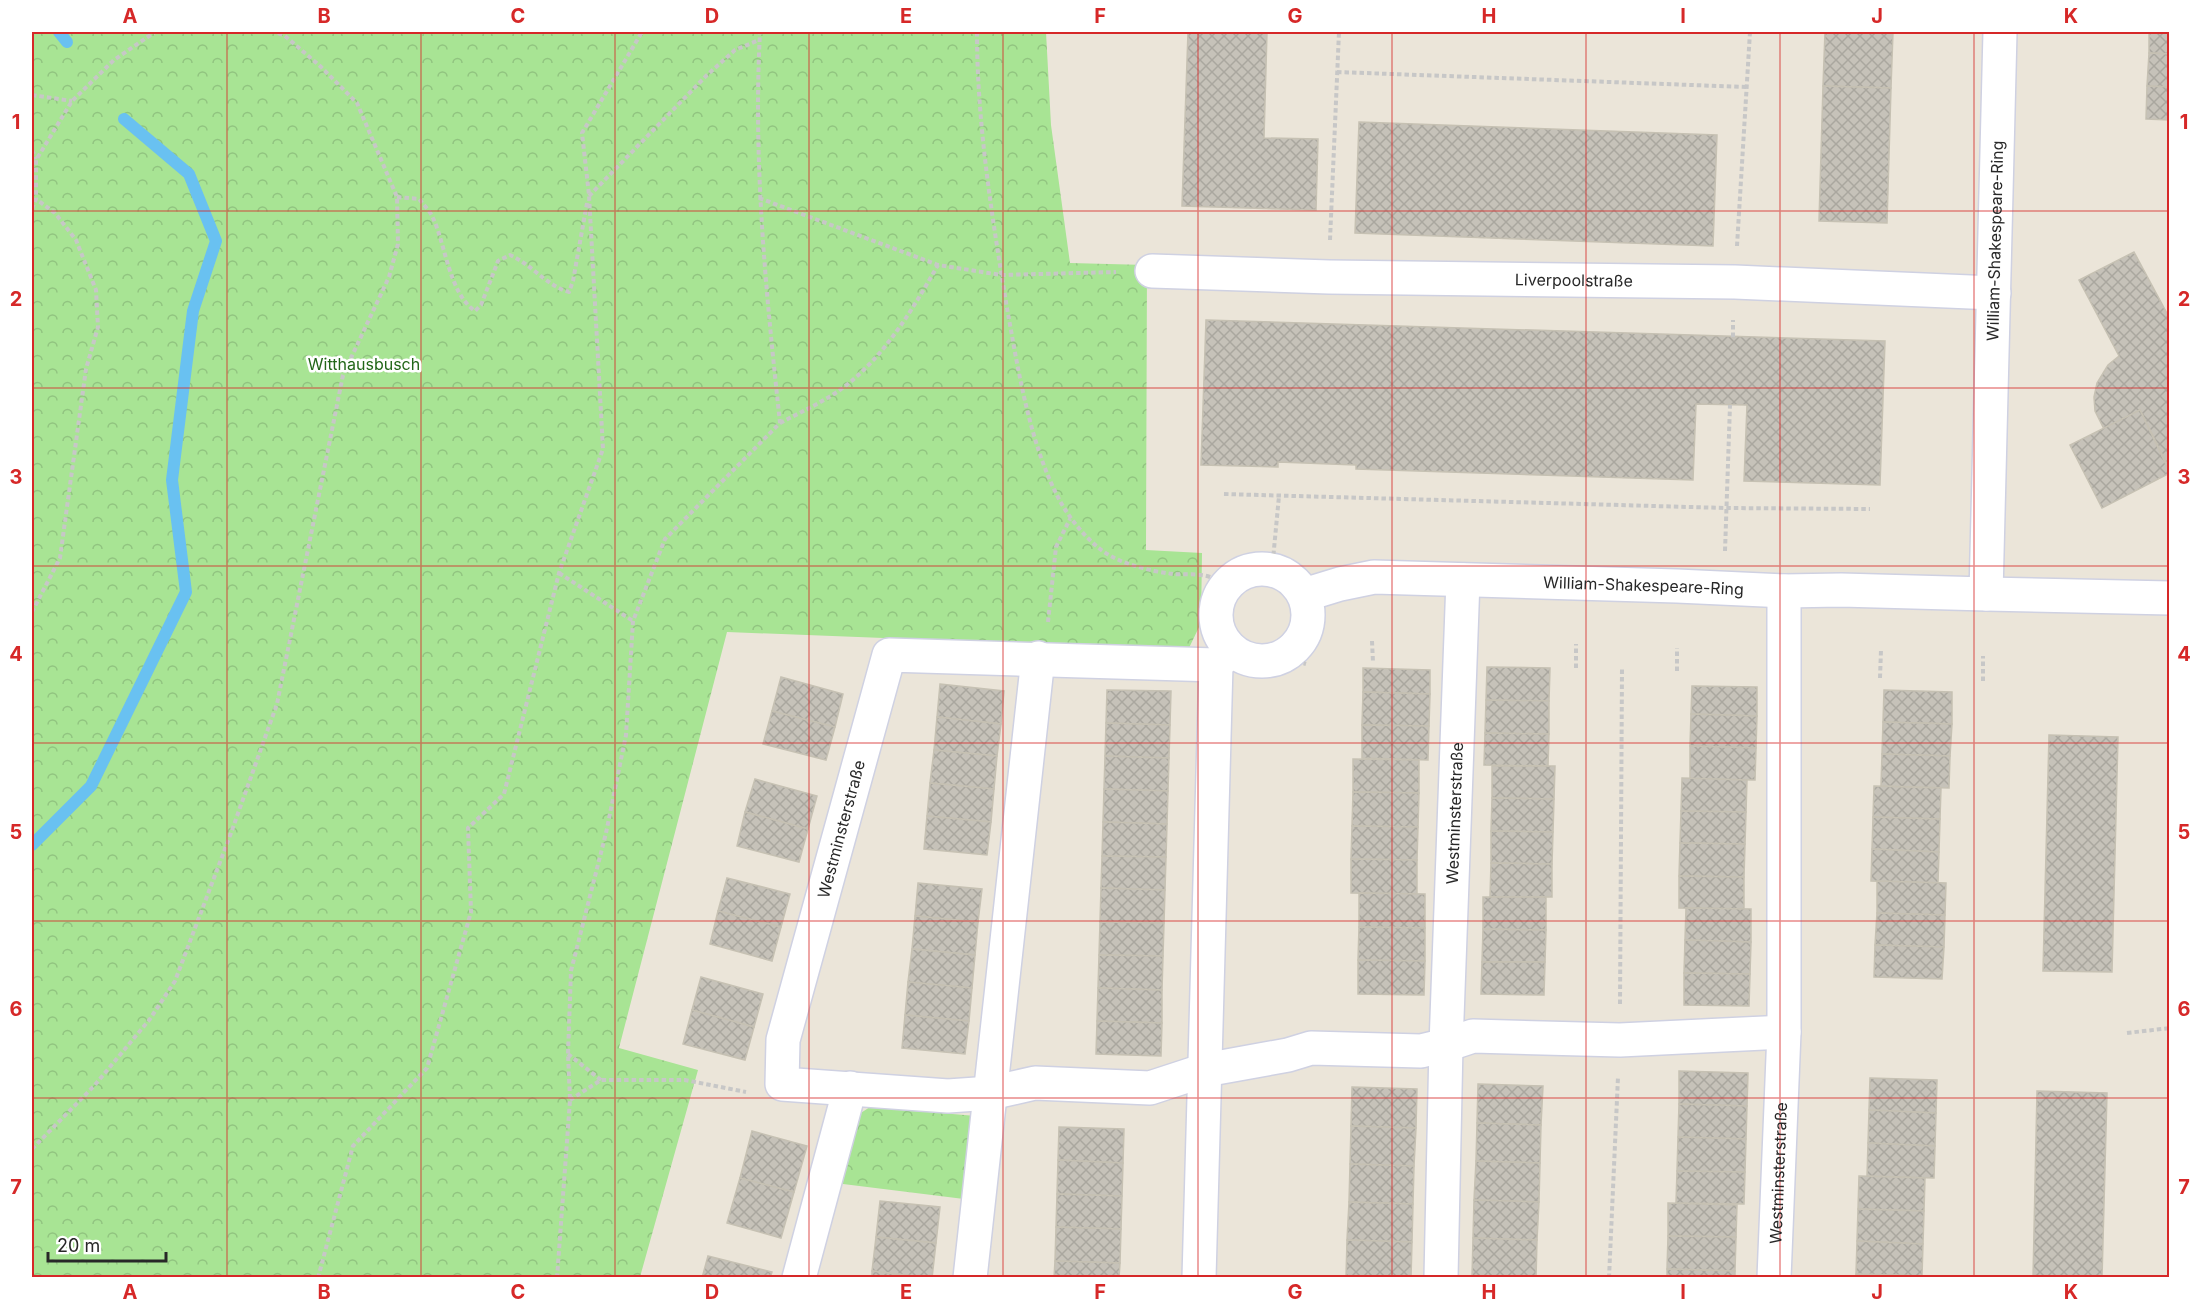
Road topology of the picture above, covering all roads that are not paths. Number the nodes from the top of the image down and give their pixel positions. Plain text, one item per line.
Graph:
1 (2000, 32) edge
2 (1152, 271) road end
3 (1994, 293) junction
4 (1463, 580) junction
5 (1784, 591) junction
6 (1986, 594) junction
7 (1304, 595) junction
8 (2169, 598) edge
9 (1038, 658) junction
10 (1223, 658) junction
11 (1784, 1032) junction
12 (1446, 1045) junction
13 (1205, 1071) junction
14 (850, 1088) junction
15 (991, 1093) junction
16 (799, 1278) edge
17 (970, 1278) edge
18 (1199, 1278) edge
19 (1441, 1278) edge
20 (1774, 1278) edge

1 - 3 street, William-Shakespeare-Ring
2 - 3 street, Liverpoolstraße
3 - 6 street, William-Shakespeare-Ring
4 - 5 street, William-Shakespeare-Ring
4 - 7 street, William-Shakespeare-Ring
4 - 12 street, Westminsterstraße
5 - 6 street, William-Shakespeare-Ring
5 - 11 street, Westminsterstraße
6 - 8 street, William-Shakespeare-Ring
7 - 10 street, Westminsterstraße
7 - 10 street
9 - 10 street, Westminsterstraße
9 - 14 street, Westminsterstraße
9 - 15 street
10 - 13 street
11 - 12 street
11 - 20 street, Westminsterstraße
12 - 13 street
12 - 19 street, Westminsterstraße
13 - 15 street
13 - 18 street
14 - 15 street
14 - 16 street
15 - 17 street

